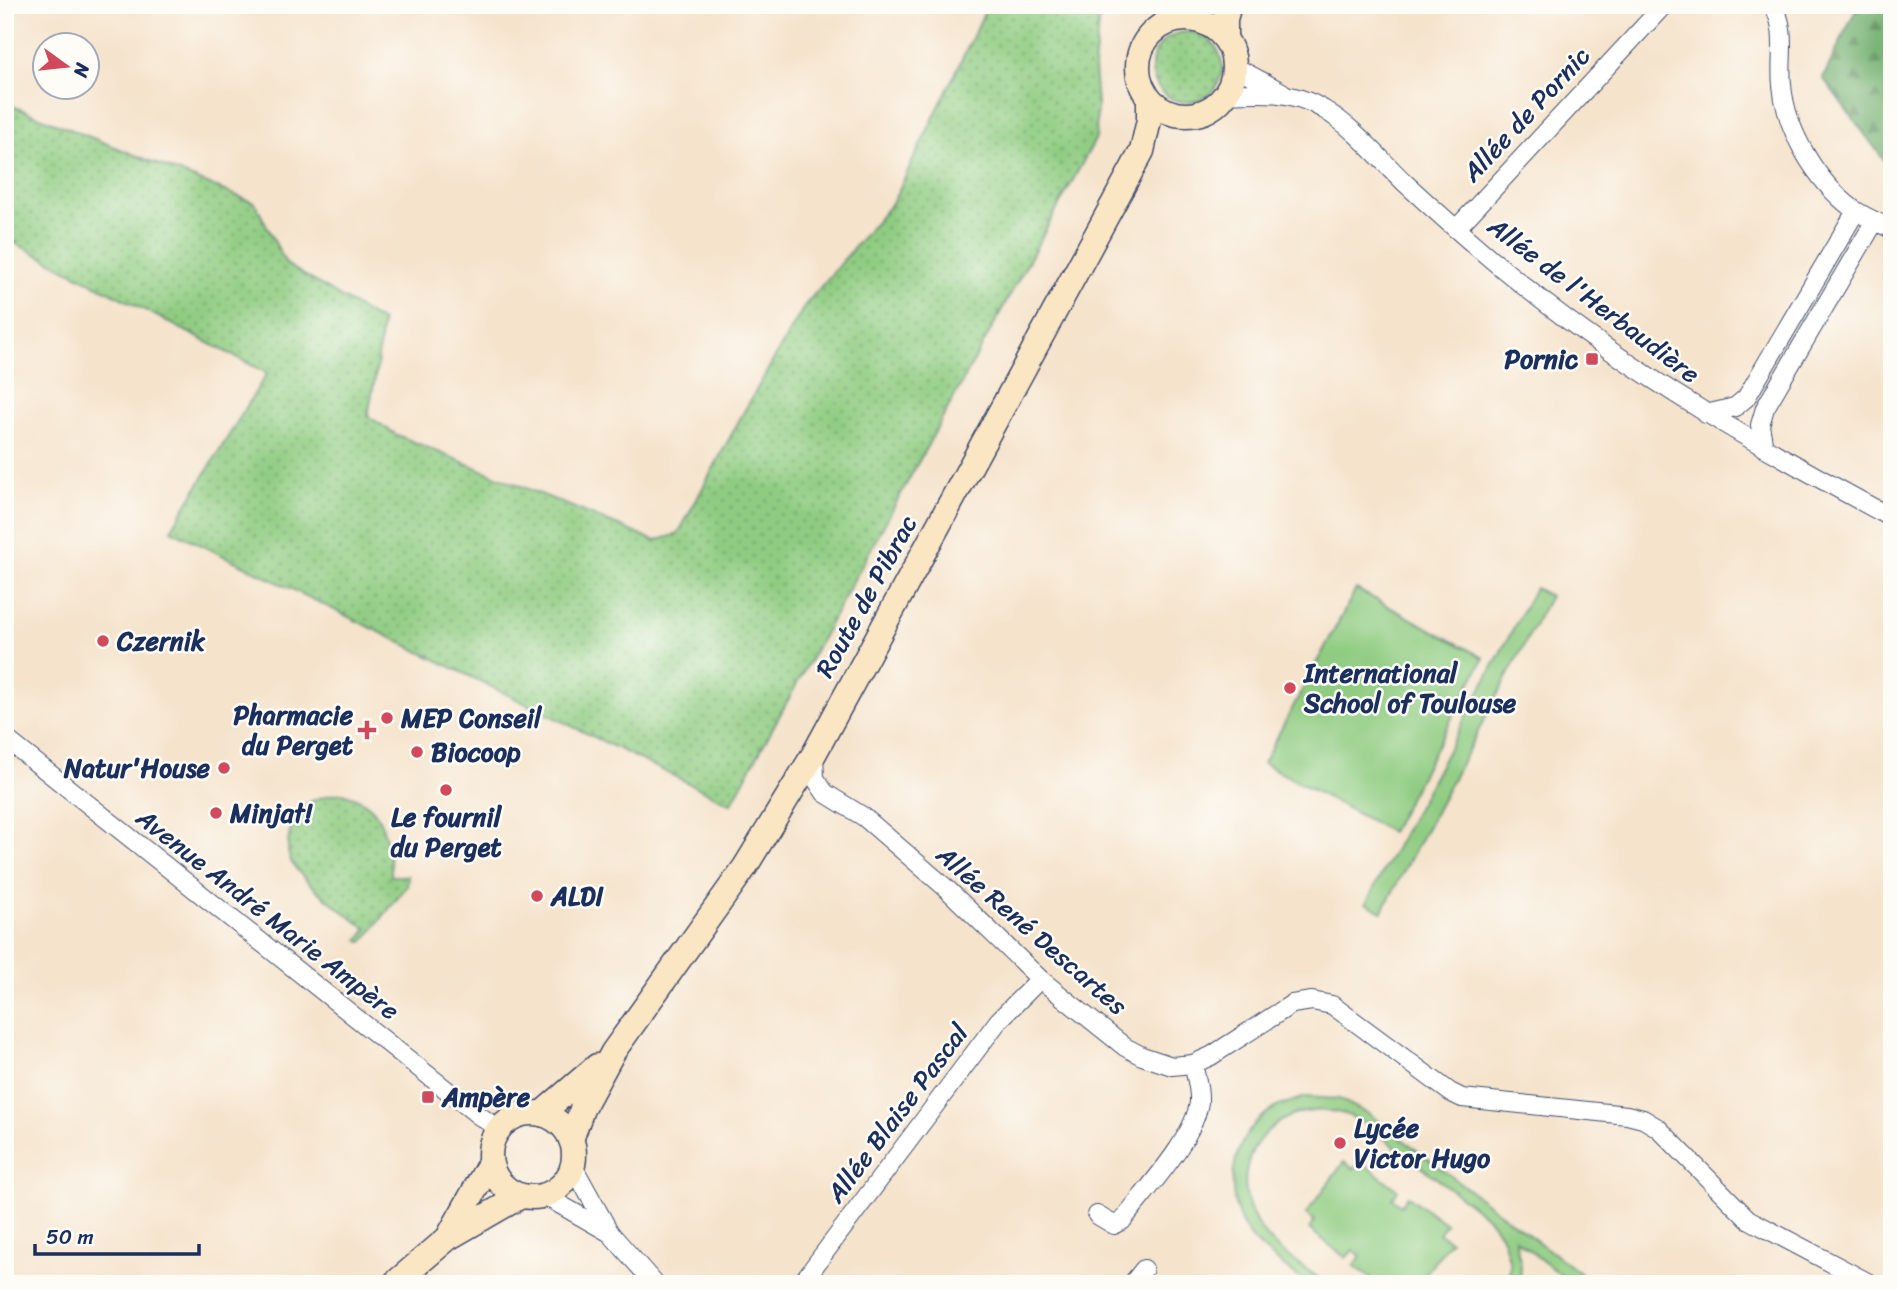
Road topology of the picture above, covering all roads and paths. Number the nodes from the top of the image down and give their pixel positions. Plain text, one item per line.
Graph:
1 (1229, 5) edge
2 (1664, 5) edge
3 (1773, 5) edge
4 (1201, 12) edge
5 (1225, 38) junction
6 (1235, 67) junction
7 (1226, 94) junction
8 (1288, 95) junction
9 (1149, 98) junction
10 (1192, 115) junction
11 (1142, 151) junction
12 (1856, 211) junction
13 (1875, 221) junction
14 (1456, 229) junction
15 (1892, 229) edge
16 (1706, 414) junction
17 (1764, 448) junction
18 (1892, 518) edge
19 (5, 738) edge
20 (814, 754) junction
21 (1040, 979) junction
22 (613, 1052) junction
23 (1193, 1065) junction
24 (541, 1114) junction
25 (499, 1129) junction
26 (571, 1140) junction
27 (490, 1163) junction
28 (573, 1166) junction
29 (533, 1196) junction
30 (1097, 1215) dead end
31 (610, 1233) junction
32 (448, 1238) junction
33 (1144, 1269) dead end
34 (394, 1284) edge
35 (655, 1284) edge
36 (801, 1284) edge
37 (1132, 1284) edge
38 (1871, 1284) edge

1 - 5 main road
2 - 14 street, Allée de Pornic
3 - 12 street
4 - 5 main road
4 - 9 main road
5 - 6 main road
6 - 7 main road
6 - 8 street, Allée de l'Herbaudière
7 - 8 street, Allée de l'Herbaudière
7 - 10 main road
8 - 14 street, Allée de l'Herbaudière
9 - 10 main road
9 - 11 main road, Route de Pibrac
10 - 11 main road, Route de Pibrac
11 - 20 main road, Route de Pibrac
12 - 13 street
12 - 16 street
13 - 15 street
13 - 17 street
14 - 16 street, Allée de l'Herbaudière
16 - 17 street, Allée de l'Herbaudière
17 - 18 street, Allée de l'Herbaudière
19 - 25 street, Avenue André Marie Ampère
20 - 21 street, Allée René Descartes
20 - 22 main road, Route de Pibrac
21 - 23 street, Allée René Descartes
21 - 36 street, Allée Blaise Pascal
22 - 24 main road, Route de Pibrac
22 - 26 main road, Route de Pibrac
23 - 30 street
23 - 38 street
24 - 25 main road
24 - 26 main road
25 - 27 main road
26 - 28 main road
27 - 29 main road
27 - 32 main road
28 - 29 main road
28 - 31 street
29 - 31 street
29 - 32 main road
31 - 35 street
32 - 34 main road
33 - 37 street

